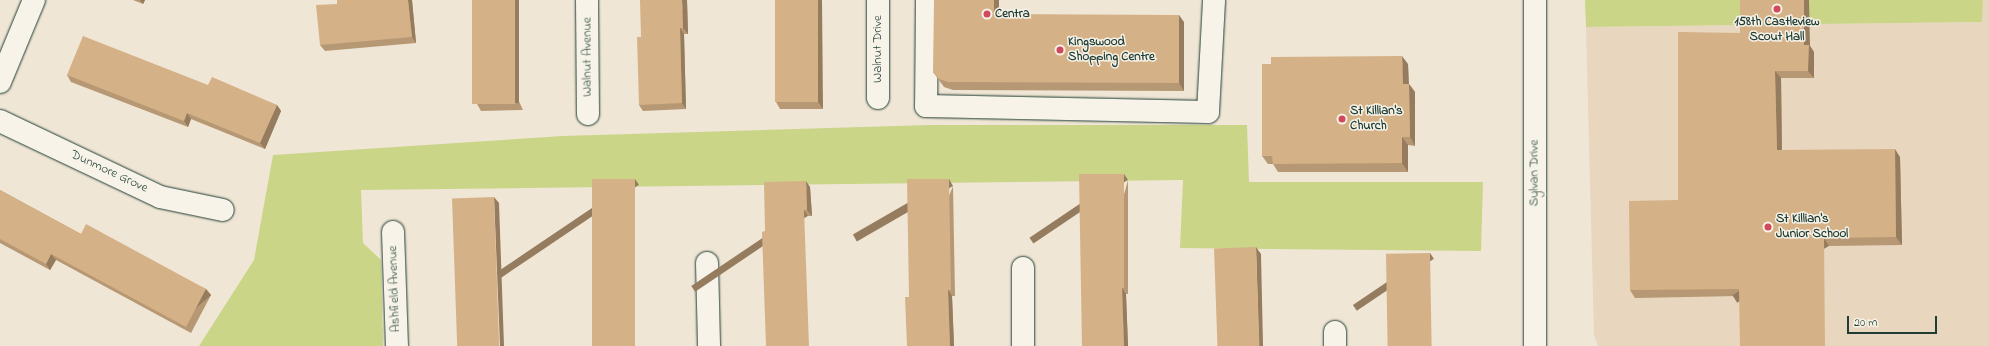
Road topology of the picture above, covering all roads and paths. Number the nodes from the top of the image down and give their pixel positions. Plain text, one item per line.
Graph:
1 (34, 0) edge
2 (587, 0) edge
3 (878, 0) edge
4 (927, 0) edge
5 (1214, 0) edge
6 (1535, 0) edge
7 (0, 82) edge
8 (878, 98) dead end
9 (588, 114) dead end
10 (0, 120) edge
11 (222, 210) dead end
12 (393, 232) dead end
13 (707, 263) dead end
14 (1023, 268) dead end
15 (397, 346) edge
16 (709, 346) edge
17 (1023, 346) edge
18 (1535, 346) edge

1 - 7 street
2 - 9 street, Walnut Avenue
3 - 8 street, Walnut Drive
4 - 5 street
6 - 18 street, Sylvan Drive
10 - 11 street, Dunmore Grove
12 - 15 street, Ashfield Avenue
13 - 16 street
14 - 17 street

